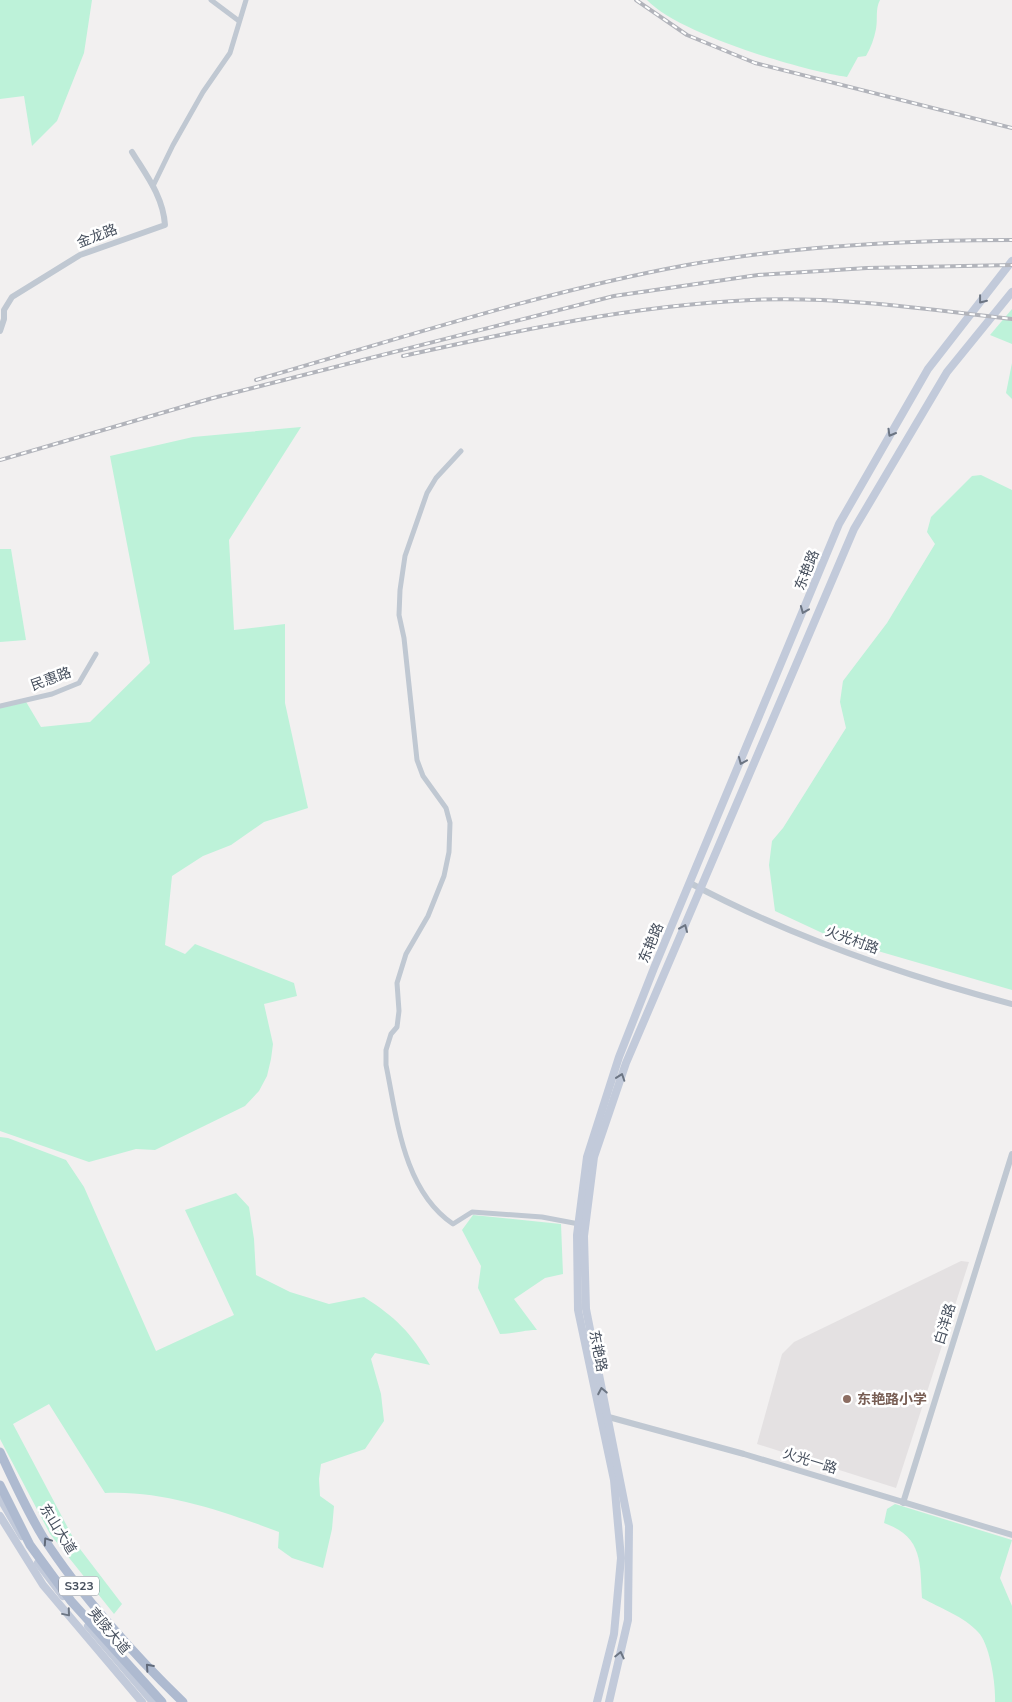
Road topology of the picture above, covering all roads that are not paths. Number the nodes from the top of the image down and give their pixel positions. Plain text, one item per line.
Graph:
1 (211, 0) edge
2 (246, 0) edge
3 (239, 21) junction
4 (132, 152) dead end
5 (153, 186) junction
6 (1012, 261) edge
7 (1012, 292) edge
8 (0, 331) edge
9 (462, 452) dead end
10 (96, 654) dead end
11 (0, 706) edge
12 (690, 883) junction
13 (701, 889) junction
14 (1012, 1004) edge
15 (1012, 1154) edge
16 (579, 1224) junction
17 (603, 1415) junction
18 (0, 1452) edge
19 (0, 1485) edge
20 (0, 1498) edge
21 (903, 1503) junction
22 (0, 1516) edge
23 (1012, 1535) edge
24 (138, 1701) edge
25 (153, 1702) edge
26 (162, 1702) edge
27 (183, 1702) edge
28 (597, 1702) edge
29 (609, 1702) edge

1 - 3 street
2 - 3 street
3 - 5 street
4 - 5 street, 金龙路
5 - 8 street, 金龙路
6 -> 12 main road, 东艳路
7 - 13 main road, 东艳路
9 - 16 street
10 - 11 street, 民惠路
12 - 13 street, 火光村路
12 - 16 main road, 东艳路
13 - 14 street, 火光村路
17 -> 13 main road, 东艳路
15 - 21 street, 白洋路
16 - 17 main road, 东艳路
17 - 21 street, 火光一路
17 - 28 main road, 东艳路
29 -> 17 main road, 东艳路
27 -> 18 main road, 东山大道 / S323
19 - 26 main road
20 - 25 main road, 夷陵大道 / S323
21 - 23 street, 火光一路
22 -> 24 main road, 夷陵大道 / S323

